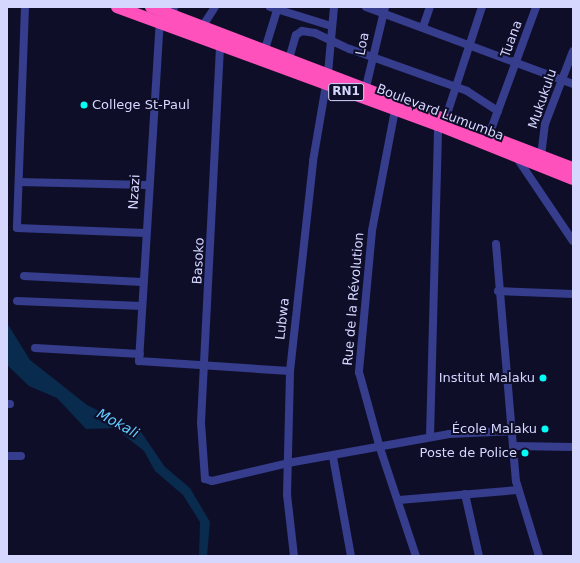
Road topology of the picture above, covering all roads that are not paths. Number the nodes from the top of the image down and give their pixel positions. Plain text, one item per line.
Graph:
1 (25, 7) edge
2 (117, 7) edge
3 (215, 7) edge
4 (334, 7) edge
5 (366, 7) edge
6 (430, 7) edge
7 (482, 7) edge
8 (536, 7) edge
9 (275, 8) edge
10 (165, 10) edge
11 (384, 10) edge
12 (158, 23) junction
13 (331, 26) junction
14 (202, 27) junction
15 (423, 27) junction
16 (329, 40) junction
17 (469, 46) junction
18 (220, 47) junction
19 (265, 49) junction
20 (573, 51) edge
21 (373, 56) junction
22 (287, 58) junction
23 (516, 63) junction
24 (282, 69) junction
25 (327, 79) junction
26 (562, 79) junction
27 (573, 84) edge
28 (455, 86) junction
29 (366, 87) junction
30 (395, 110) junction
31 (498, 111) junction
32 (442, 121) junction
33 (489, 135) junction
34 (541, 156) junction
35 (517, 158) junction
36 (573, 168) edge
37 (573, 179) edge
38 (19, 182) junction
39 (148, 185) junction
40 (145, 233) junction
41 (573, 241) edge
42 (496, 244) dead end
43 (24, 276) dead end
44 (142, 282) junction
45 (498, 291) junction
46 (573, 294) edge
47 (17, 301) dead end
48 (142, 306) junction
49 (35, 348) dead end
50 (140, 358) junction
51 (205, 365) junction
52 (290, 371) junction
53 (512, 431) junction
54 (430, 437) junction
55 (513, 446) junction
56 (573, 447) edge
57 (380, 448) junction
58 (7, 456) edge
59 (21, 456) dead end
60 (333, 457) junction
61 (288, 463) junction
62 (518, 490) junction
63 (465, 494) junction
64 (399, 500) junction
65 (294, 556) edge
66 (351, 556) edge
67 (416, 556) edge
68 (479, 556) edge
69 (538, 556) edge

1 - 38 street
2 - 12 highway, Boulevard Lumumba / RN1
3 - 14 street
4 - 13 street, Lubwa
5 - 11 street
6 - 15 street
7 - 17 street
8 - 23 street, Tuana
9 - 13 street
9 - 19 street
10 - 12 street, Nzazi
10 - 14 highway, Boulevard Lumumba / RN1
11 - 15 street
11 - 21 street, Loa
12 - 18 highway, Boulevard Lumumba / RN1
12 - 39 street, Nzazi
13 - 16 street, Lubwa
14 - 19 highway, Boulevard Lumumba / RN1
15 - 17 street
16 - 21 street
16 - 22 street
16 - 25 street, Lubwa
17 - 23 street
17 - 28 street
18 - 24 highway, Boulevard Lumumba / RN1
18 - 51 street, Basoko
19 - 22 highway, Boulevard Lumumba / RN1
20 - 26 street, Mukukulu
21 - 28 street
21 - 29 street, Loa
22 - 24 highway
22 - 25 highway, Boulevard Lumumba / RN1
23 - 26 street
23 - 31 street, Tuana
24 - 25 highway, Boulevard Lumumba / RN1
25 - 29 highway, Boulevard Lumumba / RN1
25 - 30 highway, Boulevard Lumumba / RN1
25 - 52 street, Lubwa
26 - 27 street
26 - 34 street, Mukukulu
28 - 31 street
28 - 32 street
29 - 32 highway, Boulevard Lumumba / RN1
30 - 32 highway, Boulevard Lumumba / RN1
30 - 57 street, Rue de la Révolution
31 - 33 street, Tuana
32 - 33 highway, Boulevard Lumumba / RN1
32 - 35 highway, Boulevard Lumumba / RN1
32 - 54 street
33 - 34 highway, Boulevard Lumumba / RN1
34 - 36 highway, Boulevard Lumumba / RN1
35 - 37 highway, Boulevard Lumumba / RN1
35 - 41 street
38 - 39 street
38 - 40 street
39 - 40 street, Nzazi
40 - 44 street, Nzazi
42 - 45 street
43 - 44 street
44 - 48 street, Nzazi
45 - 46 street
45 - 53 street
47 - 48 street
48 - 50 street, Nzazi
49 - 50 street
50 - 51 street
51 - 52 street
51 - 61 street, Basoko
52 - 61 street, Lubwa
53 - 54 street
53 - 55 street
54 - 57 street
55 - 56 street
55 - 62 street
57 - 60 street
57 - 64 street, Rue de la Révolution
58 - 59 street
60 - 61 street
60 - 66 street
61 - 65 street, Lubwa
62 - 63 street
62 - 69 street
63 - 64 street
63 - 68 street
64 - 67 street, Rue de la Révolution

